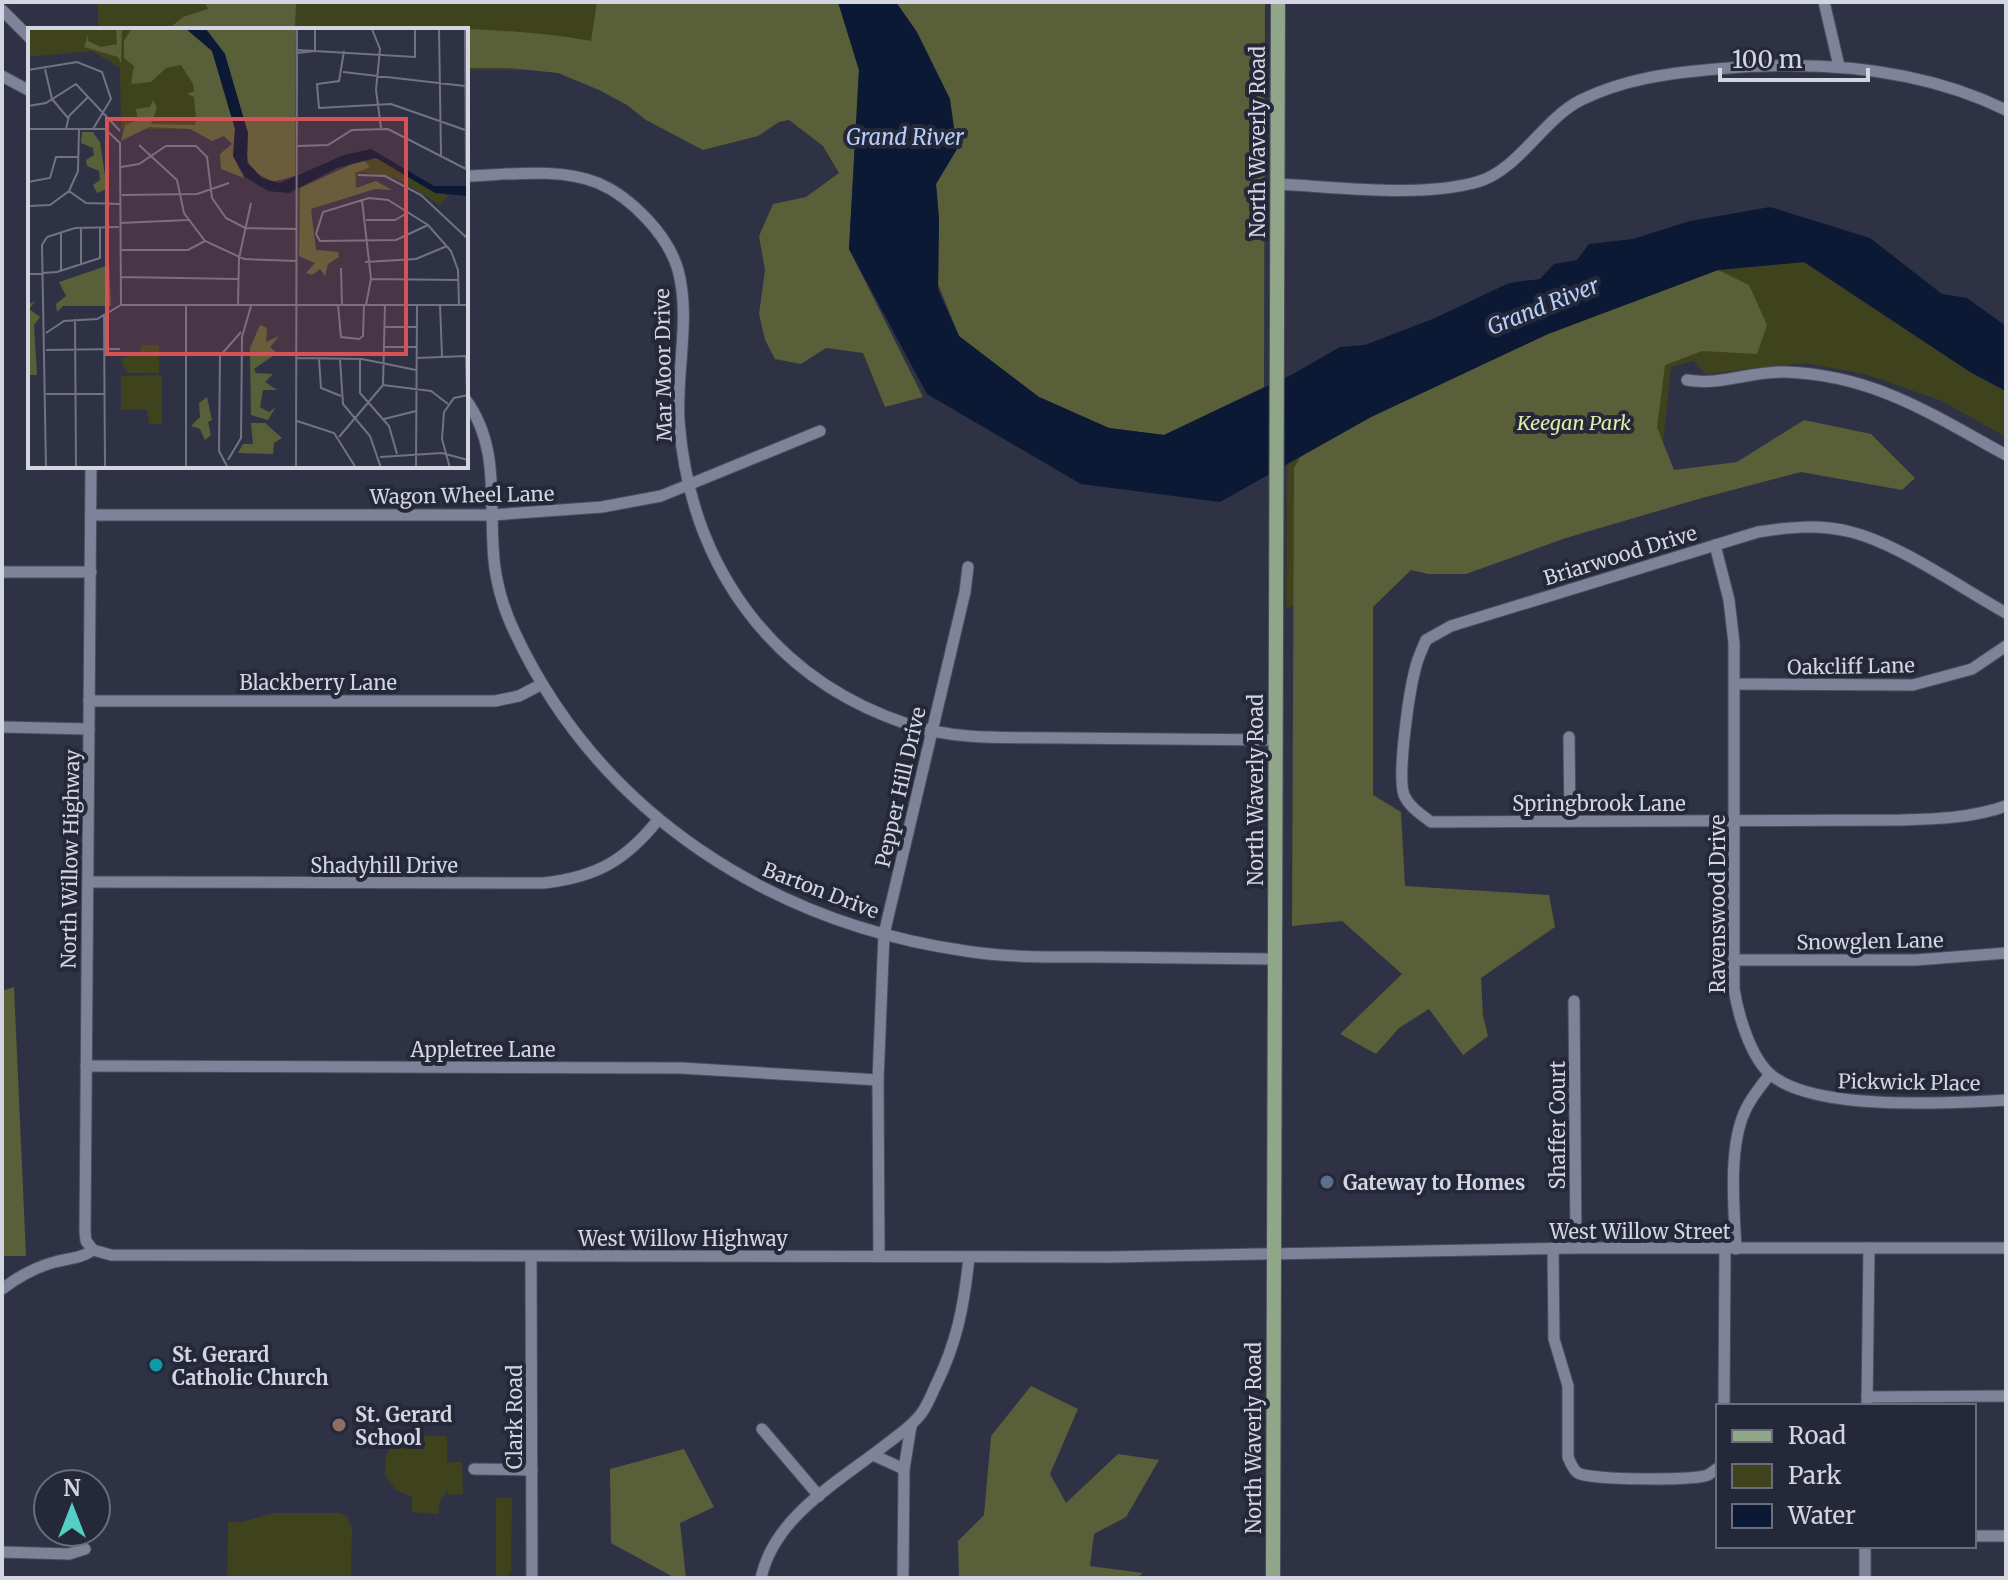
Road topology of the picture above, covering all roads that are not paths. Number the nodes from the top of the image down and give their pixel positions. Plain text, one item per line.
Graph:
1 (1278, 2) edge
2 (1824, 2) edge
3 (2, 10) edge
4 (28, 36) edge
5 (1839, 66) junction
6 (2, 76) edge
7 (28, 90) edge
8 (2006, 110) edge
9 (468, 176) edge
10 (1278, 184) junction
11 (1687, 380) dead end
12 (468, 404) edge
13 (820, 431) dead end
14 (2006, 455) edge
15 (91, 468) edge
16 (689, 487) junction
17 (91, 515) junction
18 (492, 515) junction
19 (1715, 545) junction
20 (968, 567) dead end
21 (2, 572) edge
22 (91, 572) junction
23 (2006, 613) edge
24 (2006, 646) edge
25 (542, 684) junction
26 (1735, 684) junction
27 (89, 701) junction
28 (2, 727) edge
29 (89, 729) junction
30 (930, 732) junction
31 (1569, 737) dead end
32 (1274, 740) junction
33 (2006, 806) edge
34 (658, 820) junction
35 (1734, 820) junction
36 (1570, 821) junction
37 (1431, 822) joint
38 (88, 882) junction
39 (884, 934) junction
40 (2006, 953) edge
41 (1275, 959) junction
42 (1734, 960) junction
43 (1574, 1001) dead end
44 (86, 1066) junction
45 (1770, 1074) junction
46 (878, 1080) junction
47 (2006, 1100) edge
48 (1553, 1248) junction
49 (1576, 1248) junction
50 (1869, 1248) junction
51 (2006, 1248) edge
52 (1731, 1249) junction
53 (93, 1250) junction
54 (1274, 1253) junction
55 (879, 1256) junction
56 (531, 1257) junction
57 (969, 1257) junction
58 (2, 1289) edge
59 (2006, 1396) edge
60 (1867, 1402) edge
61 (1724, 1404) edge
62 (911, 1426) junction
63 (762, 1429) dead end
64 (873, 1455) junction
65 (474, 1469) dead end
66 (904, 1469) junction
67 (1716, 1469) edge
68 (532, 1470) junction
69 (819, 1496) junction
70 (1976, 1536) edge
71 (2006, 1536) edge
72 (1865, 1548) edge
73 (85, 1549) dead end
74 (2, 1552) edge
75 (532, 1578) edge
76 (761, 1578) edge
77 (903, 1578) edge
78 (1273, 1578) edge
79 (1865, 1578) edge

1 - 10 main road, North Waverly Road
2 - 5 street
3 - 4 street
5 - 8 street
5 - 10 street
6 - 7 street
9 - 16 street, Mar Moor Drive
10 - 32 main road, North Waverly Road
11 - 14 street
12 - 18 street, Barton Drive
13 - 16 street, Wagon Wheel Lane
15 - 17 street, North Willow Highway
16 - 18 street, Wagon Wheel Lane
16 - 30 street, Mar Moor Drive
17 - 18 street, Wagon Wheel Lane
17 - 22 street, North Willow Highway
18 - 25 street, Barton Drive
19 - 23 street, Briarwood Drive
19 - 26 street, Ravenswood Drive
19 - 37 street, Briarwood Drive
20 - 30 street, Pepper Hill Drive
21 - 22 street
22 - 27 street, North Willow Highway
24 - 26 street, Oakcliff Lane
25 - 27 street, Blackberry Lane
25 - 34 street, Barton Drive
26 - 35 street, Ravenswood Drive
27 - 29 street, North Willow Highway
28 - 29 street
29 - 38 street, North Willow Highway
30 - 32 street, Mar Moor Drive
30 - 39 street, Pepper Hill Drive
31 - 36 street
32 - 41 main road, North Waverly Road
33 - 35 street, Springbrook Lane
34 - 38 street, Shadyhill Drive
34 - 39 street, Barton Drive
35 - 36 street, Springbrook Lane
35 - 42 street, Ravenswood Drive
36 - 37 street, Springbrook Lane
38 - 44 street, North Willow Highway
39 - 41 street, Barton Drive
39 - 46 street, Pepper Hill Drive
40 - 42 street, Snowglen Lane
41 - 54 main road, North Waverly Road
42 - 45 street, Ravenswood Drive
43 - 49 street, Shaffer Court
44 - 46 street, Appletree Lane
44 - 53 street, North Willow Highway
45 - 47 street, Pickwick Place
45 - 52 street
46 - 55 street, Pepper Hill Drive
48 - 49 street, West Willow Street
48 - 54 street, West Willow Street
48 - 67 street
49 - 52 street, West Willow Street
50 - 51 street, West Willow Street
50 - 52 street, West Willow Street
50 - 60 street
52 - 61 street
53 - 56 street, West Willow Highway
53 - 58 street
54 - 57 street, West Willow Highway
54 - 78 main road, North Waverly Road
55 - 56 street, West Willow Highway
55 - 57 street, West Willow Highway
56 - 68 street, Clark Road
57 - 62 street
59 - 60 street
62 - 64 street
62 - 66 street
63 - 69 street
64 - 66 street
64 - 69 street
65 - 68 street
66 - 77 street
68 - 75 street, Clark Road
69 - 76 street
70 - 71 street
72 - 79 street
73 - 74 street

